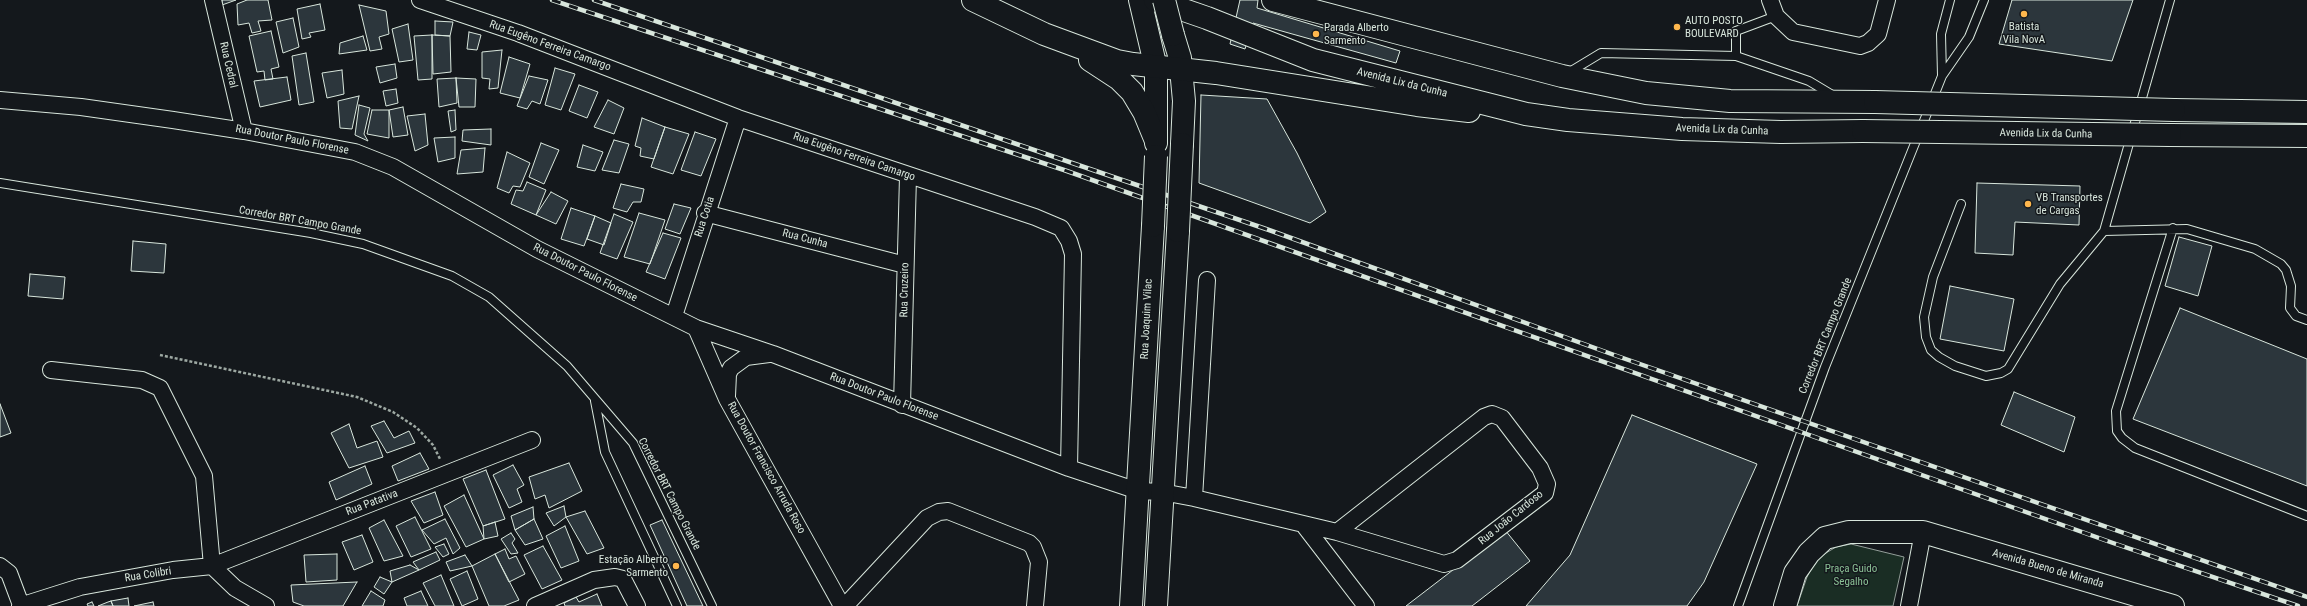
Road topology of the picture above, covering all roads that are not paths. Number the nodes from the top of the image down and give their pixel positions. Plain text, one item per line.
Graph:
1 (213, 0) edge
2 (420, 0) edge
3 (973, 0) edge
4 (1140, 0) edge
5 (1155, 0) edge
6 (1164, 0) edge
7 (1273, 0) edge
8 (1770, 0) edge
9 (1887, 0) edge
10 (1950, 0) edge
11 (1984, 0) edge
12 (2170, 0) edge
13 (1776, 16) junction
14 (1044, 34) junction
15 (1736, 56) junction
16 (1156, 68) junction
17 (1181, 70) junction
18 (1562, 76) junction
19 (1942, 76) junction
20 (0, 100) edge
21 (1843, 101) junction
22 (2307, 112) edge
23 (1526, 114) junction
24 (738, 118) junction
25 (244, 131) junction
26 (2307, 138) edge
27 (1156, 149) junction
28 (908, 176) junction
29 (0, 183) edge
30 (1961, 204) dead end
31 (705, 213) junction
32 (2173, 228) junction
33 (2104, 231) junction
34 (905, 265) junction
35 (1207, 280) dead end
36 (674, 316) junction
37 (2307, 320) edge
38 (696, 328) junction
39 (773, 354) junction
40 (51, 370) dead end
41 (727, 399) junction
42 (595, 400) junction
43 (902, 404) junction
44 (532, 440) dead end
45 (1069, 468) junction
46 (1138, 491) junction
47 (1162, 492) junction
48 (1194, 498) junction
49 (2307, 516) edge
50 (1303, 524) junction
51 (1337, 532) junction
52 (1923, 532) junction
53 (0, 566) edge
54 (212, 566) junction
55 (2151, 603) edge
56 (20, 606) edge
57 (266, 606) edge
58 (535, 606) edge
59 (637, 606) edge
60 (677, 606) edge
61 (712, 606) edge
62 (843, 606) edge
63 (1035, 606) edge
64 (1131, 606) edge
65 (1156, 606) edge
66 (1366, 606) edge
67 (1738, 606) edge
68 (1785, 606) edge
69 (1908, 606) edge
70 (2173, 606) edge

1 - 25 street, Rua Cedral
2 - 24 street, Rua Eugêno Ferreira Camargo
3 - 14 main road
4 - 16 main road, Rua Joaquim Vilac
5 - 23 main road, Avenida Lix da Cunha
6 - 17 main road, bridge
7 - 18 main road
8 - 13 street
9 - 13 street
10 - 19 lane, Corredor BRT Campo Grande
11 - 19 lane, Corredor BRT Campo Grande
12 - 33 lane
13 - 15 lane
14 - 16 main road
14 - 27 main road
15 - 18 lane
15 - 21 lane
16 - 17 main road
16 - 27 main road, Rua Joaquim Vilac
17 - 23 main road
17 - 47 main road, bridge
18 - 21 main road
19 - 67 lane, Corredor BRT Campo Grande
20 - 25 street, Rua Doutor Paulo Florense
21 - 22 main road, bridge
23 - 26 main road, Avenida Lix da Cunha, bridge
24 - 28 street, Rua Eugêno Ferreira Camargo
24 - 31 street, Rua Cotia
25 - 36 street, Rua Doutor Paulo Florense
27 - 46 main road, Rua Joaquim Vilac, bridge
28 - 34 street, Rua Cruzeiro
28 - 45 street, Rua Eugêno Ferreira Camargo
29 - 42 lane, Corredor BRT Campo Grande
30 - 33 lane
31 - 34 street, Rua Cunha
31 - 36 street, Rua Cotia
32 - 33 lane
32 - 37 lane
32 - 49 lane
34 - 43 street, Rua Cruzeiro
35 - 48 street
36 - 38 street, Rua Doutor Paulo Florense
38 - 39 street, Rua Doutor Paulo Florense
38 - 41 street, Rua Doutor Francisco Arruda Roso
39 - 41 street
39 - 43 street, Rua Doutor Paulo Florense
40 - 54 street
41 - 62 street, Rua Doutor Francisco Arruda Roso
42 - 60 lane, Corredor BRT Campo Grande
42 - 61 lane, Corredor BRT Campo Grande
43 - 45 street, Rua Doutor Paulo Florense
44 - 54 street, Rua Patativa
45 - 46 street, Rua Doutor Paulo Florense
46 - 47 street, Rua Doutor Paulo Florense
46 - 64 main road, Rua Joaquim Vilac
47 - 48 street, Rua João Cardoso
47 - 65 main road
48 - 50 street, Rua João Cardoso
50 - 51 street, Rua João Cardoso
50 - 66 street
51 - 51 street, Rua João Cardoso
52 - 55 main road, Avenida Bueno de Miranda
52 - 68 main road, Avenida Bueno de Miranda
52 - 69 street
53 - 56 street
54 - 56 street, Rua Colibri
54 - 57 street
55 - 70 main road, Avenida Bueno de Miranda
58 - 59 street
62 - 63 street

